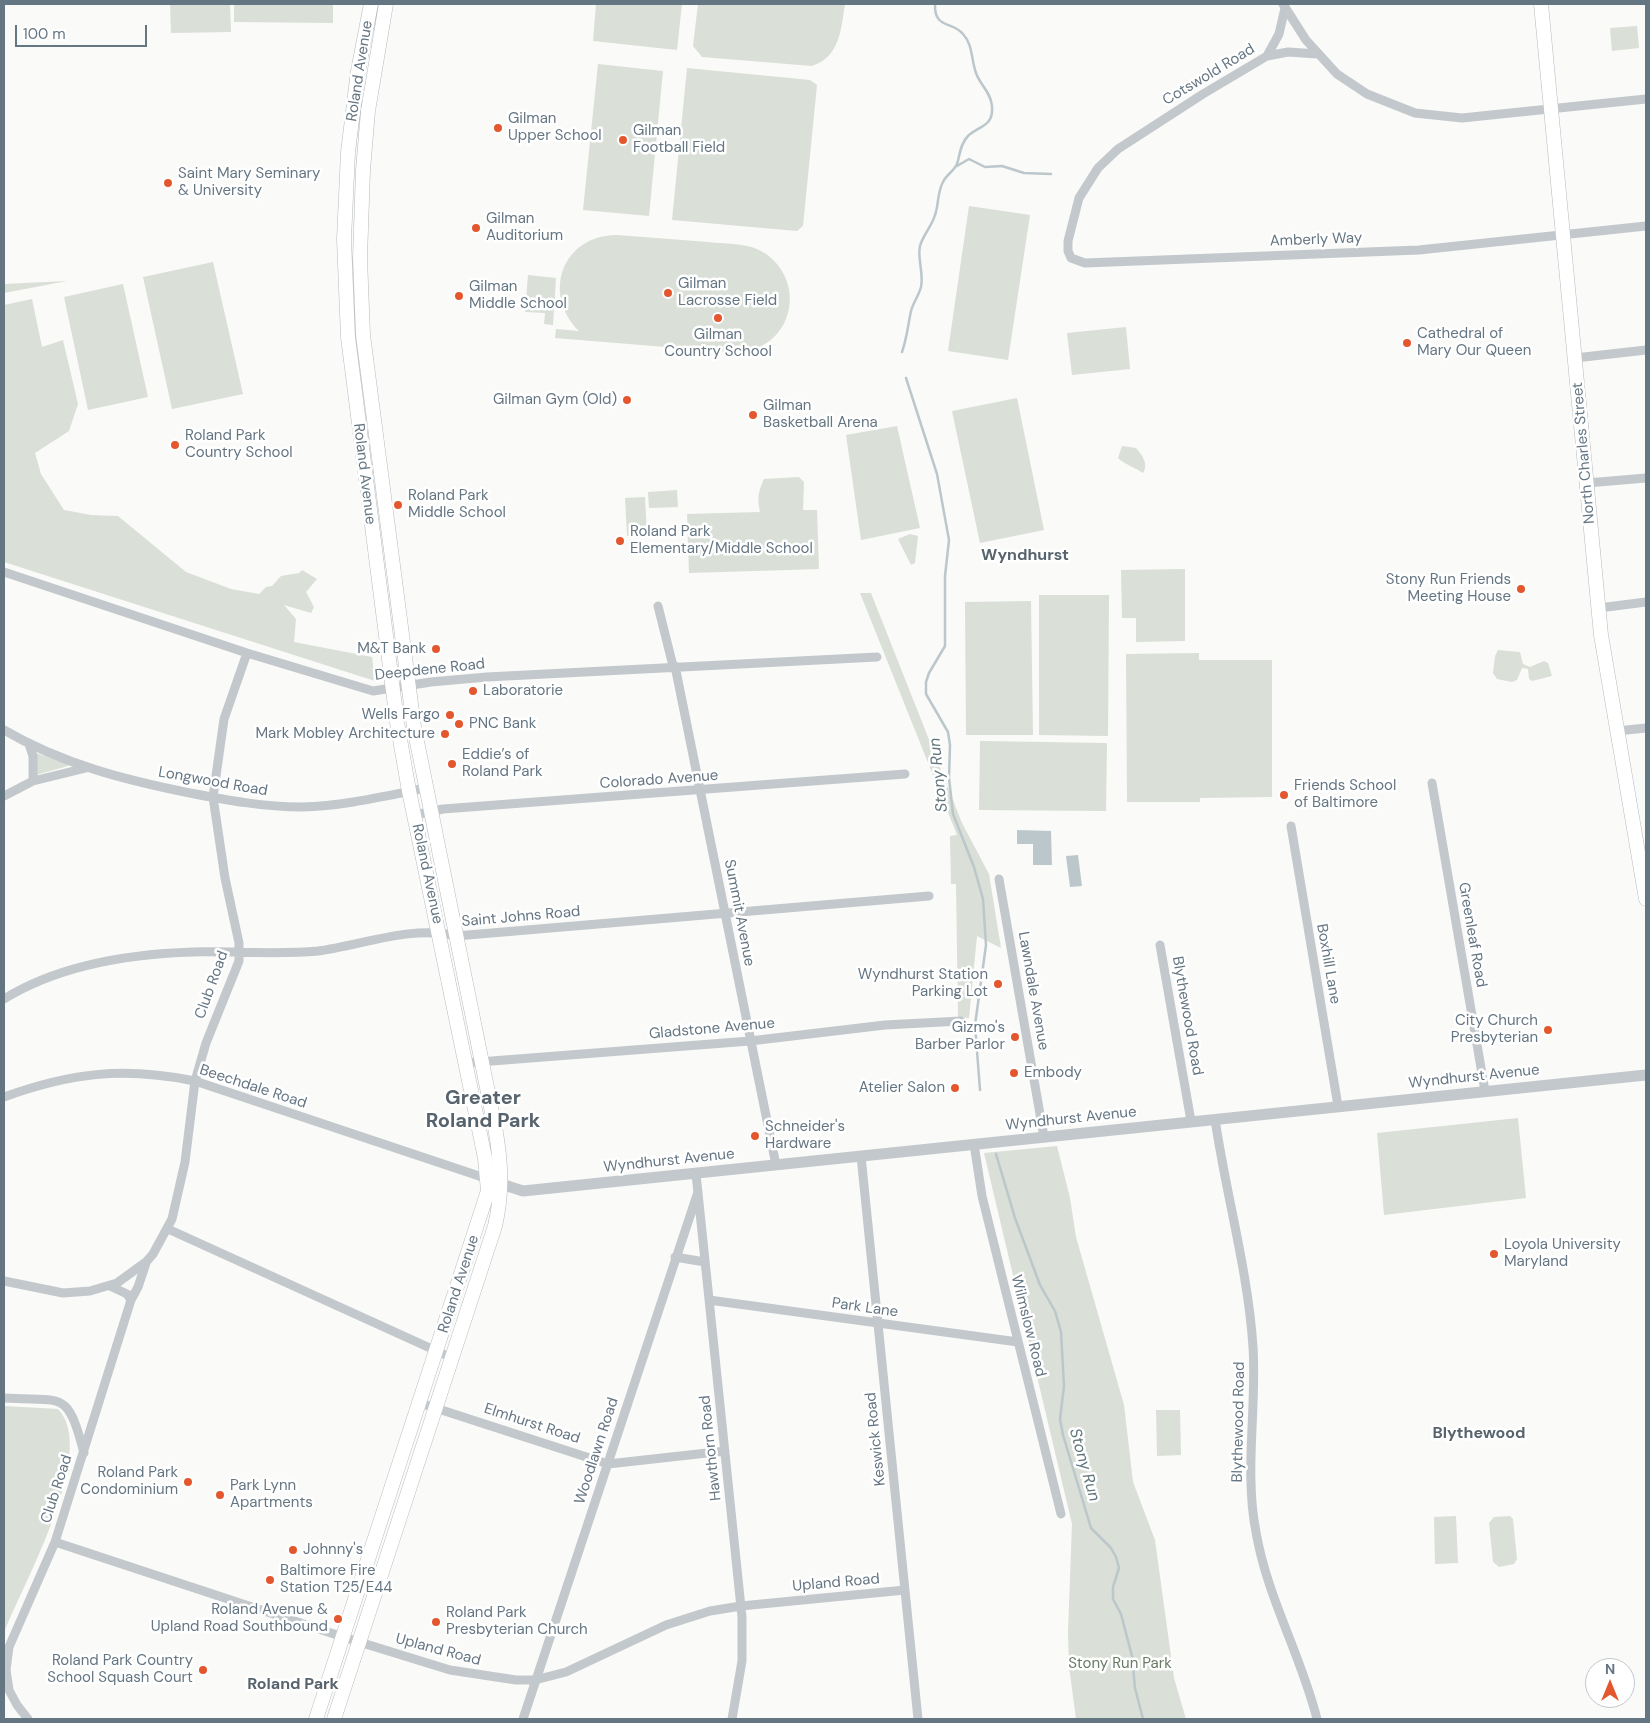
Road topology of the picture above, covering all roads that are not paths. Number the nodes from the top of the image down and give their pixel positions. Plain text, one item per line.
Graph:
1 (370, 4) edge
2 (386, 4) edge
3 (1541, 4) edge
4 (1284, 6) edge
5 (1317, 54) junction
6 (1267, 56) junction
7 (1646, 99) edge
8 (1551, 110) junction
9 (1646, 226) edge
10 (1563, 236) junction
11 (1071, 258) joint
12 (1646, 350) edge
13 (1575, 358) junction
14 (1646, 478) edge
15 (1587, 483) junction
16 (4, 572) edge
17 (1646, 602) edge
18 (658, 606) dead end
19 (1598, 608) junction
20 (247, 653) junction
21 (877, 657) dead end
22 (674, 666) junction
23 (408, 686) junction
24 (392, 688) junction
25 (1646, 728) edge
26 (4, 730) edge
27 (1617, 731) junction
28 (29, 744) junction
29 (86, 768) junction
30 (905, 774) dead end
31 (33, 781) junction
32 (1432, 783) dead end
33 (426, 788) junction
34 (700, 791) junction
35 (409, 792) junction
36 (4, 796) edge
37 (213, 797) junction
38 (430, 812) junction
39 (415, 815) junction
40 (1290, 826) dead end
41 (999, 879) dead end
42 (1645, 890) edge
43 (929, 896) dead end
44 (725, 915) junction
45 (439, 932) junction
46 (456, 936) junction
47 (1160, 945) dead end
48 (240, 952) junction
49 (4, 999) edge
50 (961, 1021) dead end
51 (750, 1040) junction
52 (482, 1061) junction
53 (466, 1062) junction
54 (1646, 1075) edge
55 (195, 1081) junction
56 (1485, 1091) junction
57 (4, 1097) edge
58 (1338, 1106) junction
59 (1215, 1119) junction
60 (1191, 1122) junction
61 (1044, 1137) junction
62 (974, 1144) junction
63 (861, 1156) junction
64 (776, 1165) junction
65 (696, 1174) junction
66 (494, 1182) junction
67 (698, 1192) junction
68 (168, 1229) junction
69 (675, 1257) junction
70 (146, 1262) junction
71 (705, 1262) junction
72 (4, 1281) edge
73 (110, 1286) junction
74 (131, 1300) junction
75 (709, 1300) junction
76 (877, 1324) junction
77 (1018, 1342) junction
78 (437, 1352) junction
79 (452, 1358) junction
80 (4, 1398) edge
81 (420, 1403) junction
82 (436, 1408) junction
83 (75, 1419) junction
84 (94, 1421) junction
85 (725, 1451) junction
86 (84, 1453) junction
87 (608, 1464) junction
88 (1061, 1514) dead end
89 (55, 1542) junction
90 (906, 1590) junction
91 (741, 1606) junction
92 (343, 1637) junction
93 (359, 1642) junction
94 (535, 1680) junction
95 (28, 1719) edge
96 (316, 1719) edge
97 (334, 1719) edge
98 (523, 1719) edge
99 (732, 1719) edge
100 (918, 1719) edge
101 (1316, 1719) edge

1 - 24 main road, Roland Avenue
2 - 23 main road, Roland Avenue
3 - 8 main road, North Charles Street
4 - 5 street
4 - 6 street
5 - 6 street, Cotswold Road
5 - 8 street
6 - 11 street, Cotswold Road
7 - 8 street
8 - 10 main road, North Charles Street
9 - 10 street, Amberly Way
10 - 11 street, Amberly Way
10 - 13 main road, North Charles Street
12 - 13 street
13 - 15 main road, North Charles Street
14 - 15 street
15 - 19 main road, North Charles Street
16 - 20 street, Deepdene Road
17 - 19 street
18 - 22 street, Summit Avenue
19 - 27 main road, North Charles Street
20 - 24 street, Deepdene Road
20 - 37 street, Club Road
21 - 22 street, Deepdene Road
22 - 23 street, Deepdene Road
22 - 34 street, Summit Avenue
23 - 24 street, Deepdene Road
23 - 33 main road, Roland Avenue
24 - 35 main road, Roland Avenue
25 - 27 street
26 - 28 street, Longwood Road
27 - 42 main road, North Charles Street
28 - 29 street, Longwood Road
28 - 31 street
29 - 31 street
29 - 37 street, Longwood Road
30 - 34 street, Colorado Avenue
31 - 36 street
32 - 56 street, Greenleaf Road
33 - 35 street, Longwood Road
33 - 38 main road, Roland Avenue
34 - 38 street, Colorado Avenue
34 - 44 street, Summit Avenue
35 - 37 street, Longwood Road
35 - 39 main road, Roland Avenue
37 - 48 street, Club Road
38 - 39 street, Colorado Avenue
38 - 46 main road, Roland Avenue
39 - 45 main road, Roland Avenue
40 - 58 street, Boxhill Lane
41 - 61 street, Lawndale Avenue
43 - 44 street, Saint Johns Road
44 - 46 street, Saint Johns Road
44 - 51 street, Summit Avenue
45 - 46 street, Saint Johns Road
45 - 48 street, Saint Johns Road
45 - 53 main road, Roland Avenue
46 - 52 main road, Roland Avenue
47 - 60 street, Blythewood Road
48 - 49 street, Saint Johns Road
48 - 55 street, Club Road
50 - 51 street, Gladstone Avenue
51 - 52 street, Gladstone Avenue
51 - 64 street, Summit Avenue
52 - 53 street, Gladstone Avenue
52 - 66 main road, Roland Avenue
53 - 66 main road, Roland Avenue
54 - 56 street, Wyndhurst Avenue
55 - 57 street, Beechdale Road
55 - 66 street, Beechdale Road
55 - 68 street, Club Road
56 - 58 street, Wyndhurst Avenue
58 - 59 street, Wyndhurst Avenue
59 - 60 street, Wyndhurst Avenue
59 - 101 street, Blythewood Road
60 - 61 street, Wyndhurst Avenue
61 - 62 street, Wyndhurst Avenue
62 - 63 street, Wyndhurst Avenue
62 - 77 street, Wilmslow Road
63 - 64 street, Wyndhurst Avenue
63 - 76 street, Keswick Road
64 - 65 street, Wyndhurst Avenue
65 - 66 street, Wyndhurst Avenue
65 - 67 street, Hawthorn Road
66 - 78 main road, Roland Avenue
66 - 79 main road, Roland Avenue
67 - 69 street, Woodlawn Road
67 - 71 street, Hawthorn Road
68 - 70 street, Club Road
68 - 78 street
69 - 71 street
69 - 87 street, Woodlawn Road
70 - 73 street, Club Road
70 - 74 street, Club Road
71 - 75 street, Hawthorn Road
72 - 73 street
73 - 74 street
74 - 84 street, Club Road
75 - 76 street, Park Lane
75 - 85 street, Hawthorn Road
76 - 77 street, Park Lane
76 - 90 street, Keswick Road
77 - 88 street, Wilmslow Road
78 - 79 street
78 - 81 main road, Roland Avenue
79 - 82 main road, Roland Avenue
80 - 83 street
81 - 82 street, Elmhurst Road
81 - 92 main road, Roland Avenue
82 - 87 street, Elmhurst Road
82 - 93 main road, Roland Avenue
83 - 84 street
83 - 86 street
84 - 86 street, Club Road
85 - 87 street, Elmhurst Road
85 - 91 street, Hawthorn Road
86 - 89 street, Club Road
87 - 94 street, Woodlawn Road
89 - 92 street, Upland Road
89 - 95 street, Club Road
90 - 91 street, Upland Road
90 - 100 street, Keswick Road
91 - 94 street, Upland Road
91 - 99 street, Hawthorn Road
92 - 93 street, Upland Road
92 - 96 main road, Roland Avenue
93 - 94 street, Upland Road
93 - 97 main road, Roland Avenue
94 - 98 street, Woodlawn Road

